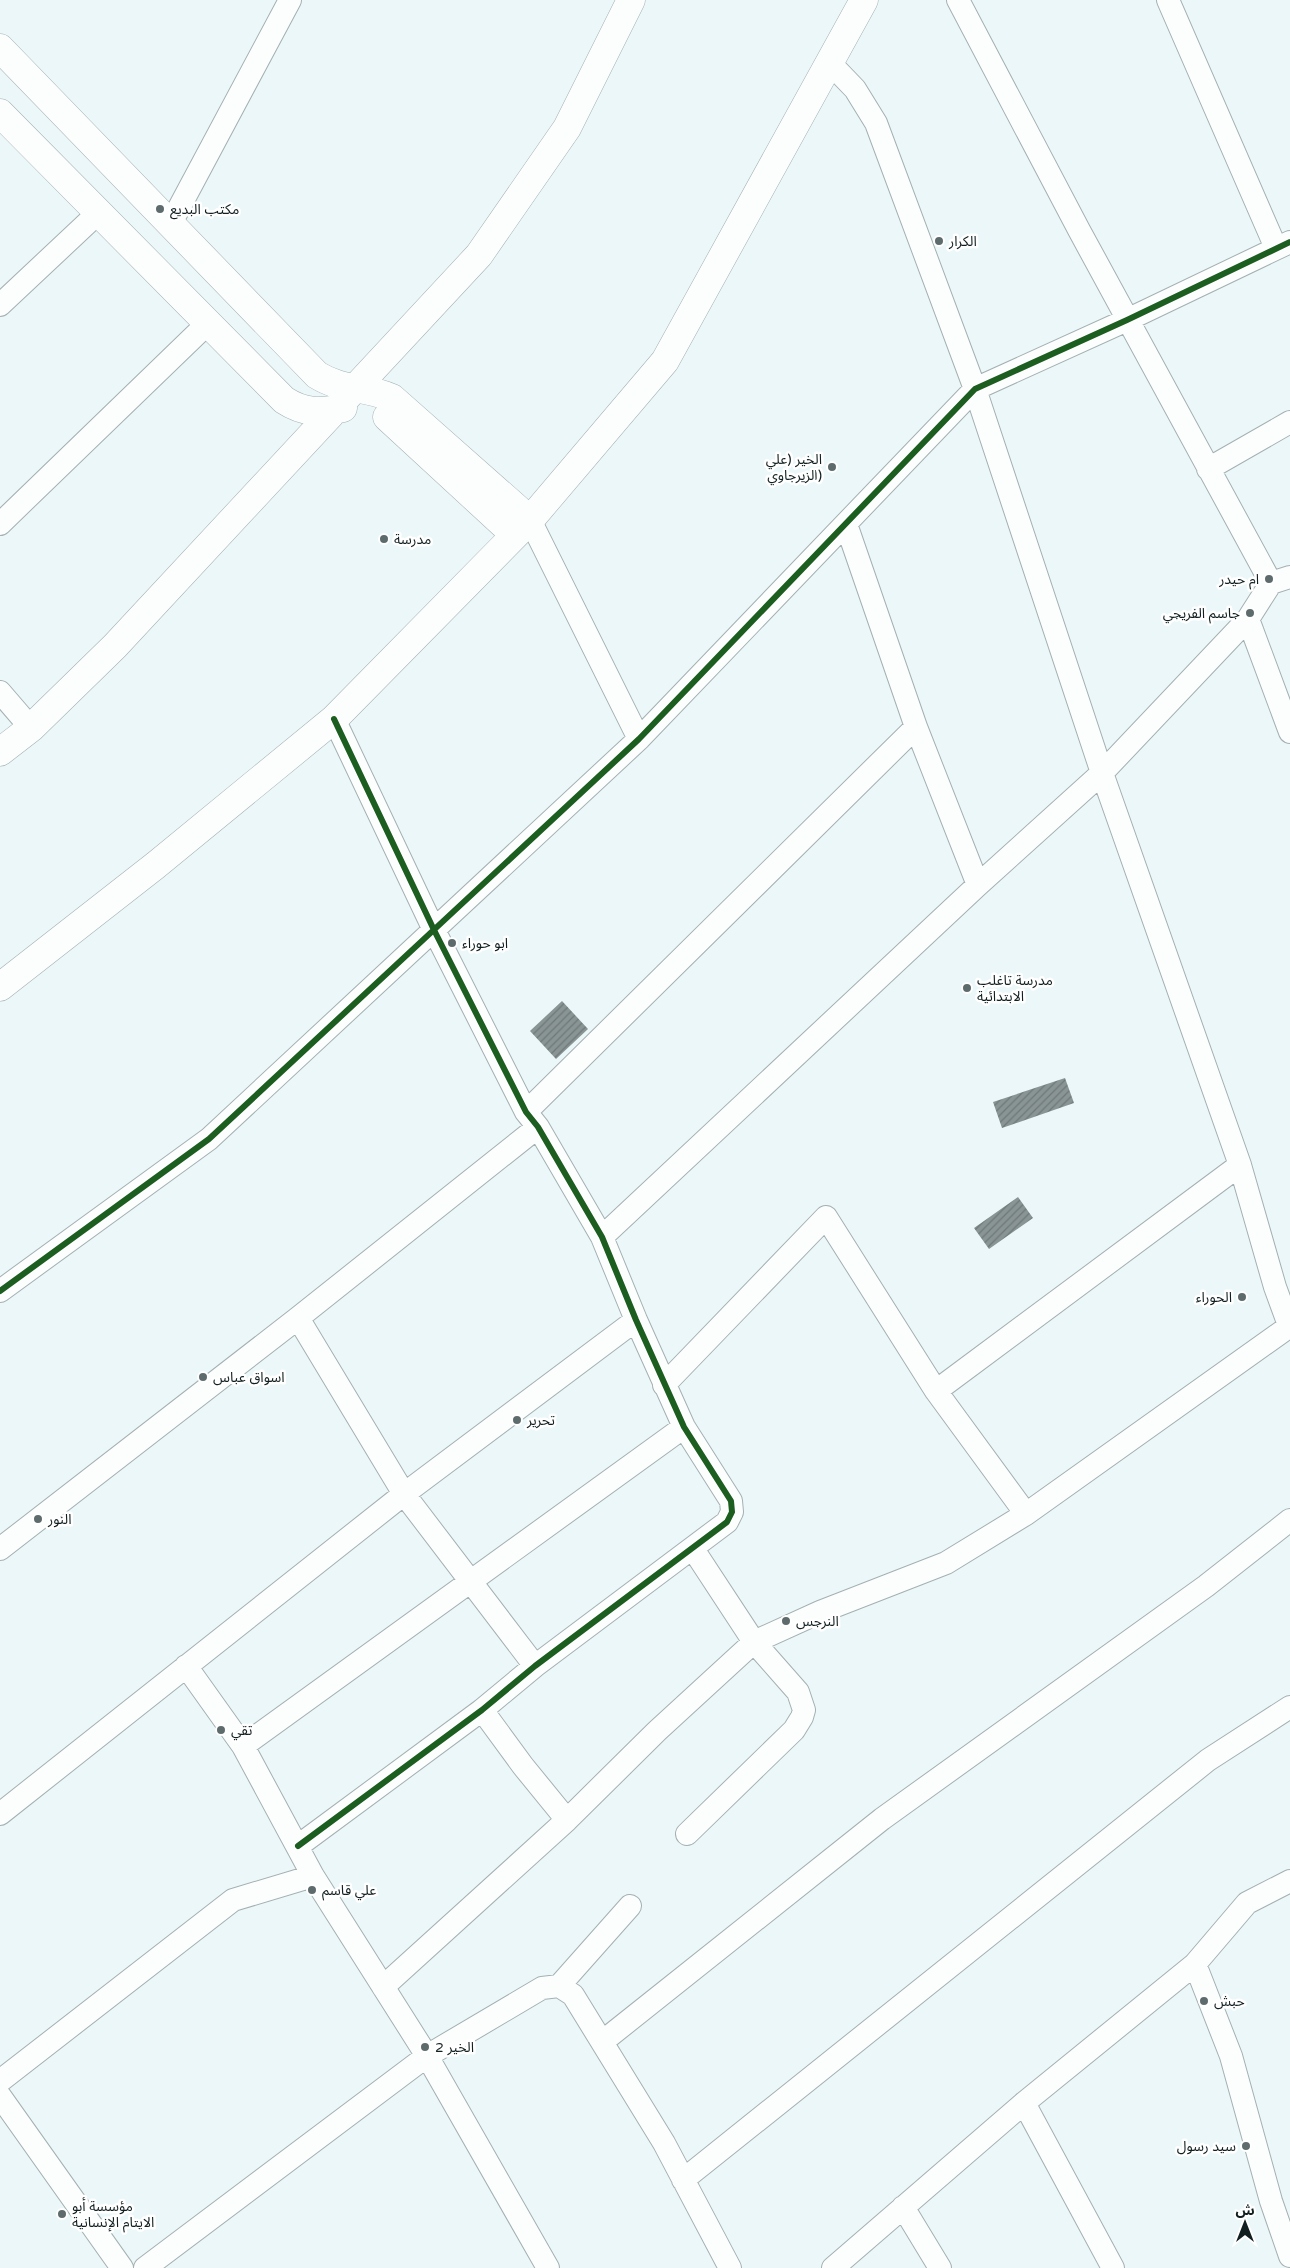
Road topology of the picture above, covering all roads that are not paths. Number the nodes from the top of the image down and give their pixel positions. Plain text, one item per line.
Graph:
1 (290, 0) edge
2 (631, 0) edge
3 (864, 0) edge
4 (958, 0) edge
5 (1168, 0) edge
6 (0, 48) edge
7 (829, 62) junction
8 (0, 114) edge
9 (98, 212) junction
10 (171, 223) junction
11 (1283, 245) edge
12 (0, 305) edge
13 (1128, 320) junction
14 (206, 324) junction
15 (355, 388) junction
16 (975, 389) junction
17 (335, 410) junction
18 (1290, 422) edge
19 (1208, 469) junction
20 (0, 524) edge
21 (846, 524) junction
22 (523, 527) junction
23 (1280, 580) edge
24 (1248, 619) junction
25 (0, 692) edge
26 (334, 719) junction
27 (916, 727) junction
28 (31, 728) junction
29 (1290, 732) edge
30 (639, 739) junction
31 (0, 752) edge
32 (1102, 773) junction
33 (978, 885) junction
34 (434, 930) junction
35 (0, 987) edge
36 (532, 1120) junction
37 (1240, 1165) junction
38 (602, 1237) junction
39 (0, 1291) edge
40 (298, 1318) junction
41 (636, 1320) junction
42 (1290, 1327) edge
43 (664, 1385) junction
44 (936, 1391) junction
45 (684, 1427) junction
46 (404, 1494) junction
47 (1026, 1514) junction
48 (1290, 1520) edge
49 (0, 1549) edge
50 (693, 1549) junction
51 (471, 1581) junction
52 (754, 1642) junction
53 (186, 1666) junction
54 (535, 1666) junction
55 (1290, 1707) edge
56 (482, 1710) junction
57 (243, 1746) junction
58 (0, 1814) edge
59 (567, 1820) junction
60 (687, 1834) dead end
61 (298, 1846) junction
62 (313, 1876) junction
63 (1290, 1882) edge
64 (630, 1906) dead end
65 (1195, 1964) junction
66 (383, 1986) junction
67 (558, 1986) junction
68 (602, 2042) junction
69 (427, 2056) junction
70 (0, 2081) edge
71 (0, 2096) edge
72 (1024, 2103) junction
73 (683, 2180) junction
74 (903, 2207) junction
75 (1290, 2256) edge
76 (545, 2267) edge
77 (122, 2268) edge
78 (145, 2268) edge
79 (730, 2268) edge
80 (832, 2268) edge
81 (940, 2268) edge
82 (1113, 2268) edge

1 - 10 street
2 - 15 street
3 - 7 street
4 - 13 street
5 - 11 street
6 - 10 street
7 - 16 street
7 - 22 street
8 - 9 street
9 - 12 street
9 - 14 street
10 - 15 street
11 - 13 street
13 - 16 street
13 - 19 street
14 - 17 street
14 - 20 street
15 - 17 street
15 - 22 street
16 - 21 street
16 - 32 street
17 - 22 street
17 - 28 street
18 - 19 street
19 - 23 street
21 - 27 street
21 - 30 street
22 - 26 street
22 - 30 street
23 - 24 street
24 - 29 street
24 - 32 street
25 - 28 street
26 - 34 street
26 - 35 street
27 - 33 street
27 - 36 street
28 - 31 street
30 - 34 street
32 - 33 street
32 - 37 street
33 - 38 street
34 - 36 street
34 - 39 street
36 - 38 street
36 - 40 street
37 - 42 street
37 - 44 street
38 - 41 street
40 - 46 street
40 - 49 street
41 - 43 street
41 - 46 street
42 - 47 street
43 - 44 street
43 - 45 street
44 - 47 street
45 - 50 street
45 - 51 street
46 - 51 street
46 - 53 street
47 - 52 street
48 - 68 street
50 - 52 street
50 - 54 street
51 - 54 street
51 - 57 street
52 - 59 street
52 - 60 street
53 - 57 street
53 - 58 street
54 - 56 street
55 - 73 street
56 - 59 street
56 - 61 street
57 - 61 street
59 - 66 street
61 - 62 street
62 - 66 street
62 - 70 street
63 - 65 street
64 - 67 street
65 - 72 street
65 - 75 street
66 - 69 street
67 - 68 street
67 - 69 street
68 - 73 street
69 - 76 street
69 - 78 street
71 - 77 street
72 - 74 street
72 - 82 street
73 - 79 street
74 - 80 street
74 - 81 street

